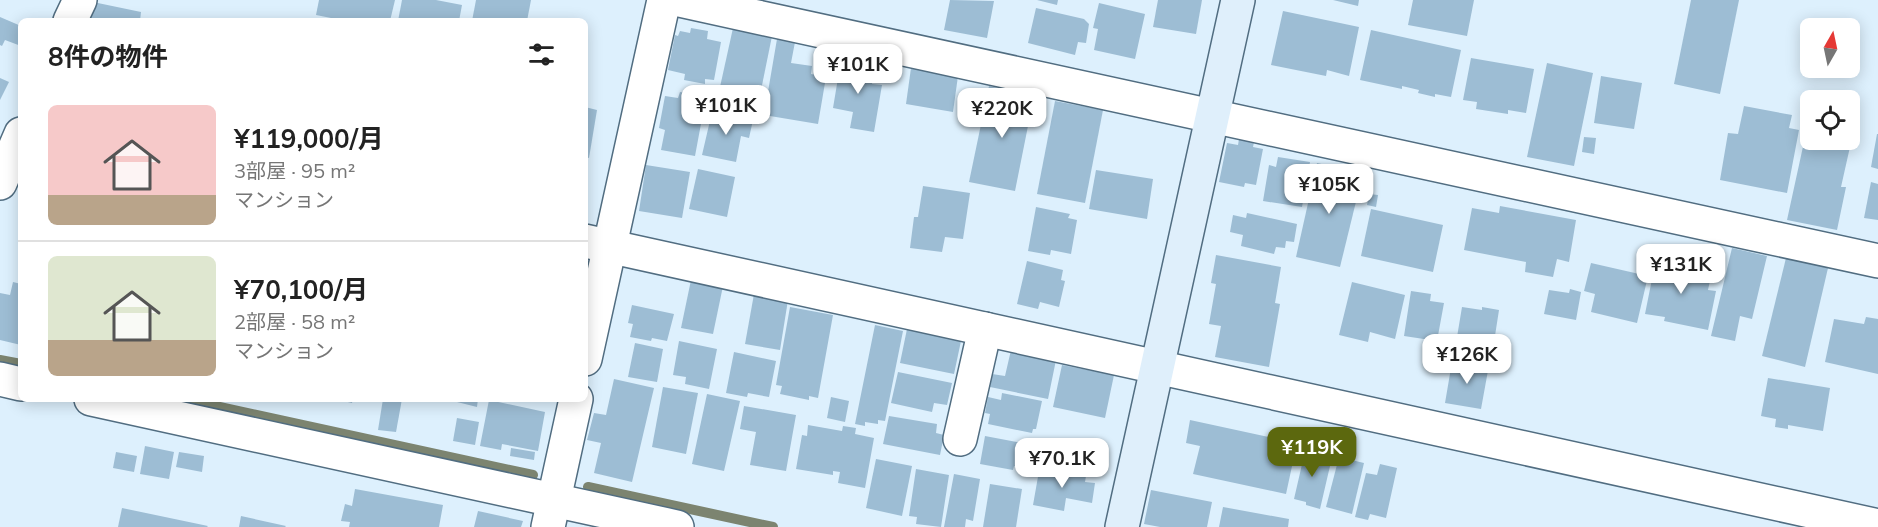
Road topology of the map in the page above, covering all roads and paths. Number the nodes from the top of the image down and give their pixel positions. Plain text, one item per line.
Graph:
1 (80, 0) edge
2 (664, 0) edge
3 (679, 0) edge
4 (1238, 0) edge
5 (71, 18) edge
6 (1212, 116) junction
7 (18, 141) edge
8 (0, 183) edge
9 (597, 244) edge
10 (1878, 261) edge
11 (985, 329) junction
12 (588, 330) edge
13 (1157, 367) junction
14 (0, 379) edge
15 (18, 383) edge
16 (103, 402) edge
17 (575, 402) edge
18 (960, 439) dead end
19 (551, 513) edge
20 (1878, 526) edge
21 (677, 527) edge
22 (1122, 527) edge

1 - 5 street
2 - 9 street
3 - 6 street
4 - 6 street
6 - 10 street
6 - 13 street
7 - 8 street
9 - 11 street
9 - 12 street
11 - 13 street
11 - 18 street
13 - 20 street
13 - 22 street
14 - 15 street
16 - 19 street
17 - 19 street
19 - 21 street

